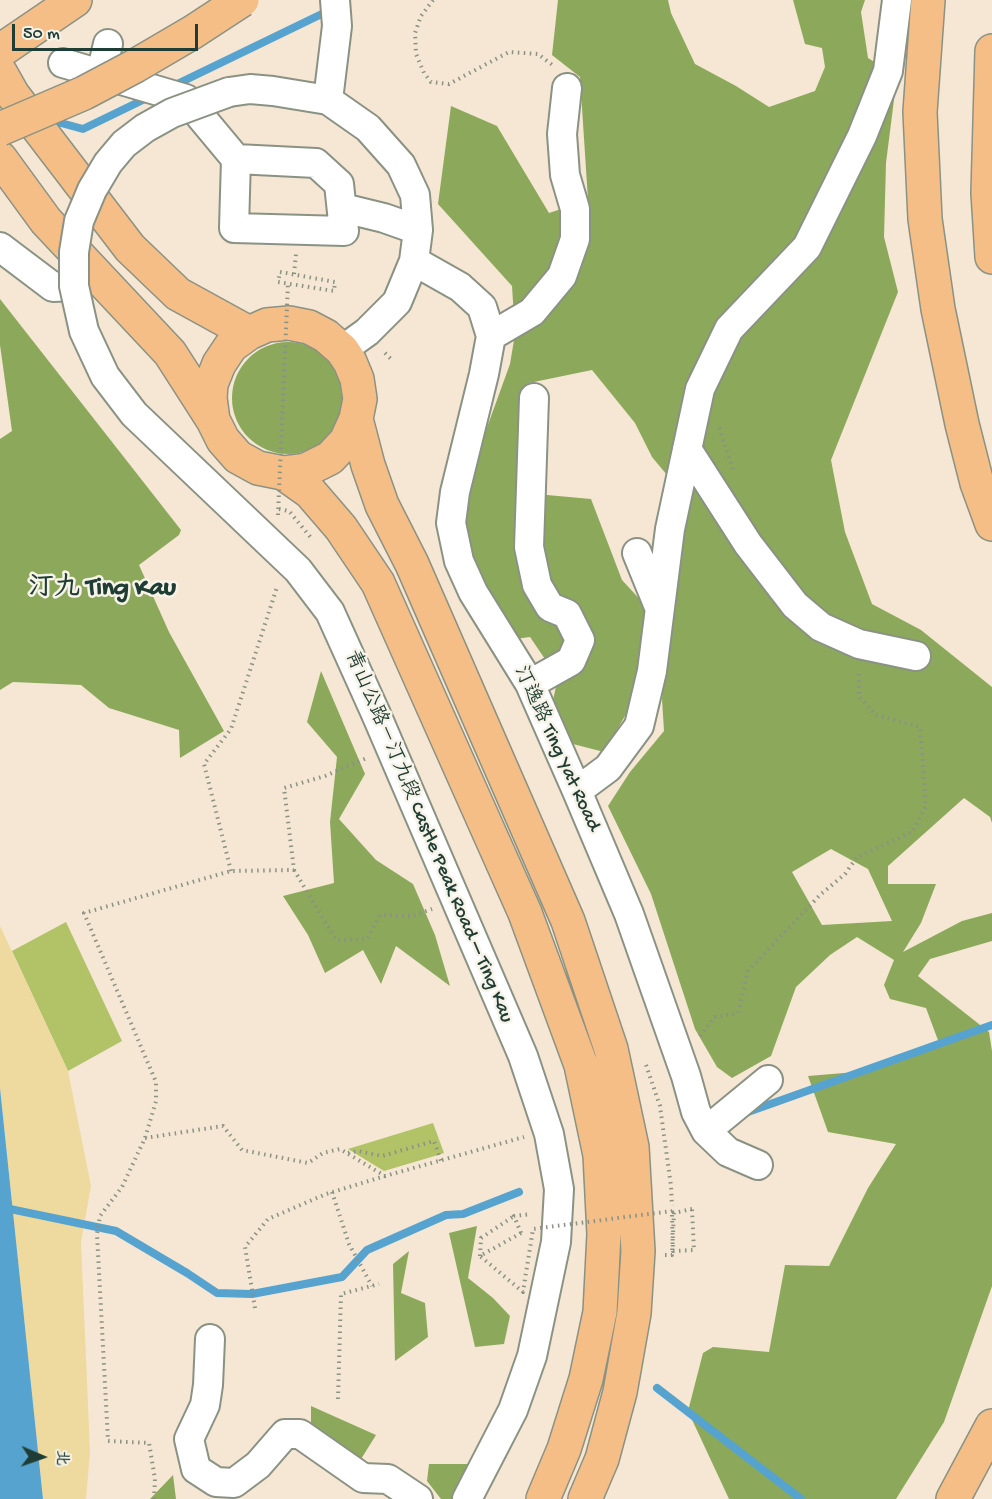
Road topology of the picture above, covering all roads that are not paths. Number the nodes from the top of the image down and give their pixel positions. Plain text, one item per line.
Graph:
1 (75, 0) edge
2 (242, 0) edge
3 (897, 0) edge
4 (928, 0) edge
5 (336, 13) edge
6 (108, 44) dead end
7 (0, 51) edge
8 (992, 51) edge
9 (63, 63) dead end
10 (0, 72) edge
11 (101, 74) junction
12 (567, 88) road end
13 (328, 100) junction
14 (0, 129) edge
15 (0, 158) edge
16 (236, 159) junction
17 (343, 208) junction
18 (418, 230) junction
19 (0, 247) edge
20 (992, 257) edge
21 (414, 261) junction
22 (74, 286) junction
23 (249, 333) junction
24 (491, 336) junction
25 (342, 350) junction
26 (534, 398) dead end
27 (356, 419) junction
28 (213, 420) junction
29 (687, 449) junction
30 (283, 473) junction
31 (992, 524) edge
32 (637, 553) dead end
33 (660, 608) junction
34 (915, 656) dead end
35 (530, 684) junction
36 (577, 791) junction
37 (768, 1080) dead end
38 (705, 1131) junction
39 (758, 1165) dead end
40 (210, 1340) dead end
41 (992, 1426) edge
42 (418, 1499) edge
43 (467, 1499) edge
44 (543, 1499) edge
45 (585, 1499) edge
46 (953, 1499) edge

1 - 7 main road
2 - 14 main road, bridge
3 - 29 street
4 - 31 main road
5 - 13 street
6 - 11 street
8 - 20 main road
9 - 11 street
10 - 23 main road
11 - 16 street
12 - 24 street
13 - 18 street, 青山公路－汀九段 Castle Peak Road – Ting Kau
13 - 22 street, 青山公路－汀九段 Castle Peak Road – Ting Kau, bridge
15 - 28 main road
16 - 17 street
16 - 17 street
17 - 18 street
18 - 21 street, 青山公路－汀九段 Castle Peak Road – Ting Kau
19 - 22 street
21 - 24 street, 汀逸路 Ting Yat Road
21 - 25 street, 青山公路－汀九段 Castle Peak Road – Ting Kau
22 - 43 street, 青山公路－汀九段 Castle Peak Road – Ting Kau, bridge
23 - 25 main road
23 - 28 main road
24 - 35 street, 汀逸路 Ting Yat Road
25 - 27 main road
26 - 35 street
27 - 30 main road
27 - 45 main road
28 - 30 main road
29 - 33 street
29 - 34 street
30 - 44 main road
32 - 33 street
33 - 36 street
35 - 36 street, 汀逸路 Ting Yat Road
36 - 38 street, 汀逸路 Ting Yat Road
37 - 38 street
38 - 39 street
40 - 42 street
41 - 46 main road

